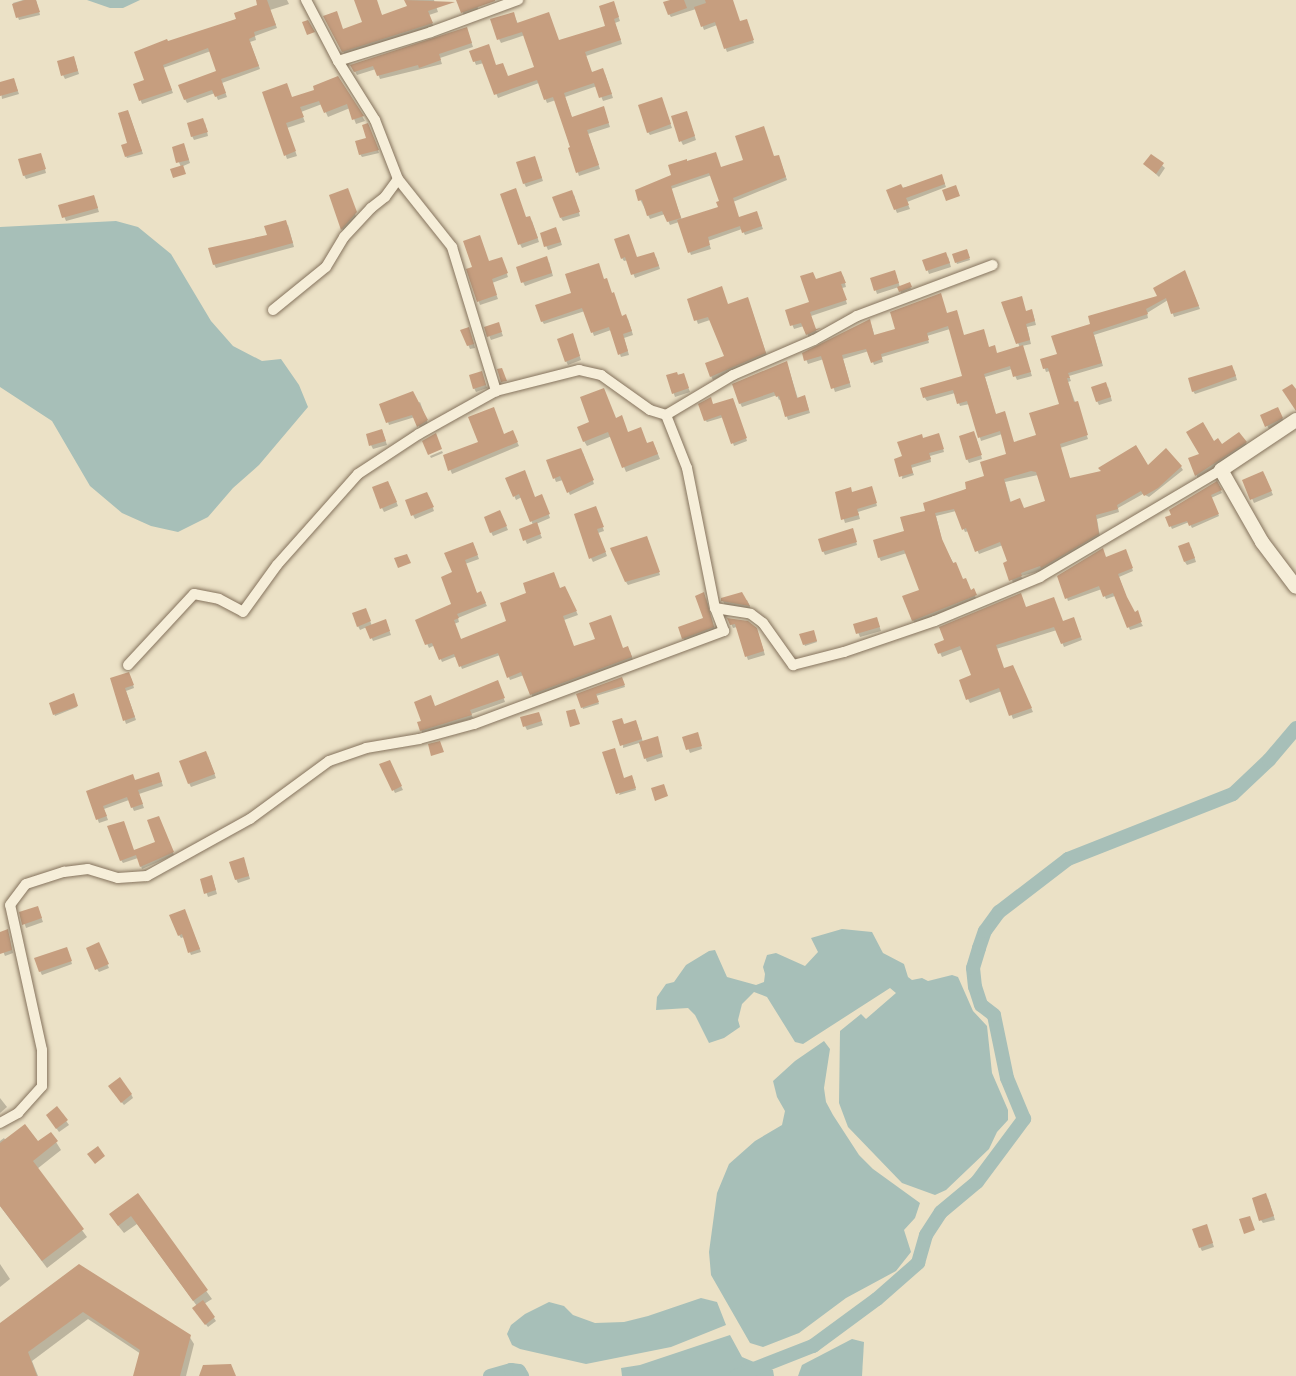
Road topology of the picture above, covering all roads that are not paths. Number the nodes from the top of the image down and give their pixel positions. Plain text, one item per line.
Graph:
1 (306, 0) edge
2 (518, 0) edge
3 (338, 62) junction
4 (398, 179) junction
5 (993, 265) dead end
6 (273, 310) dead end
7 (496, 391) junction
8 (666, 415) junction
9 (1296, 420) edge
10 (1221, 470) junction
11 (1296, 587) edge
12 (715, 608) junction
13 (129, 665) dead end
14 (0, 1123) edge

1 - 3 street
2 - 3 street
3 - 4 street
4 - 6 street
4 - 7 street
5 - 8 street
7 - 8 street
7 - 13 street
8 - 12 street
9 - 10 street
10 - 11 street
10 - 12 street
12 - 14 street

